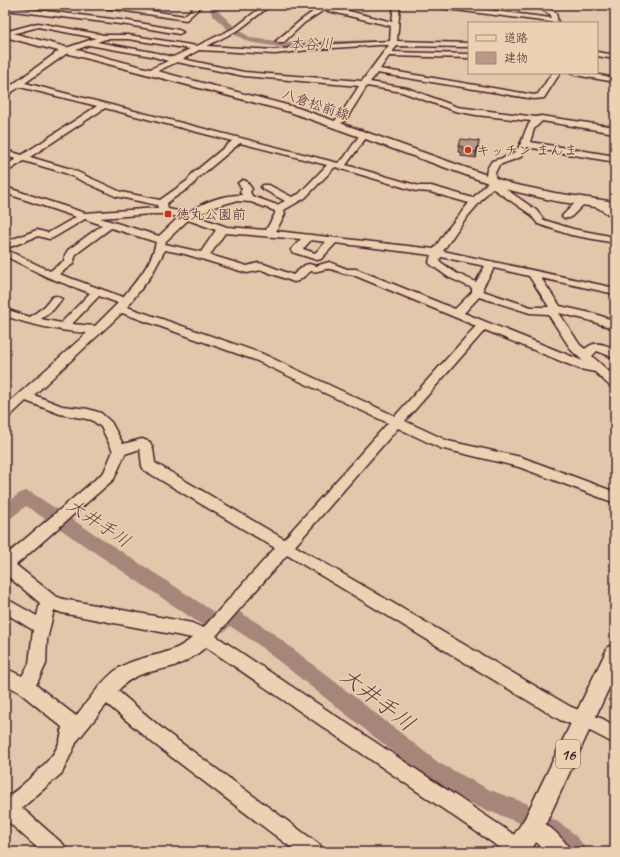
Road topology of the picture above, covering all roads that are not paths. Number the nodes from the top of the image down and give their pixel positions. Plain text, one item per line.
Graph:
1 (100, 5) edge
2 (146, 5) edge
3 (200, 5) edge
4 (268, 5) edge
5 (313, 5) edge
6 (397, 5) edge
7 (436, 5) edge
8 (464, 5) edge
9 (496, 5) edge
10 (538, 5) edge
11 (322, 6) edge
12 (5, 8) edge
13 (141, 11) junction
14 (475, 11) junction
15 (500, 15) junction
16 (186, 18) junction
17 (503, 22) edge
18 (554, 22) edge
19 (128, 23) junction
20 (396, 25) junction
21 (179, 32) junction
22 (5, 34) edge
23 (106, 37) junction
24 (280, 41) dead end
25 (88, 43) junction
26 (167, 43) junction
27 (394, 43) junction
28 (468, 45) edge
29 (196, 48) junction
30 (68, 50) junction
31 (387, 54) junction
32 (598, 54) edge
33 (468, 56) edge
34 (615, 57) edge
35 (175, 59) junction
36 (374, 70) junction
37 (151, 72) junction
38 (555, 74) edge
39 (580, 74) edge
40 (615, 80) edge
41 (19, 84) junction
42 (365, 84) junction
43 (5, 94) edge
44 (103, 106) junction
45 (536, 120) junction
46 (335, 124) junction
47 (615, 130) edge
48 (364, 135) junction
49 (238, 140) junction
50 (525, 144) junction
51 (5, 152) edge
52 (23, 158) junction
53 (615, 159) edge
54 (337, 165) junction
55 (5, 170) edge
56 (493, 182) junction
57 (243, 183) dead end
58 (5, 190) edge
59 (250, 199) junction
60 (292, 201) junction
61 (582, 201) junction
62 (475, 202) junction
63 (596, 203) junction
64 (615, 206) edge
65 (163, 207) junction
66 (278, 209) junction
67 (615, 215) edge
68 (84, 216) junction
69 (187, 216) junction
70 (567, 216) dead end
71 (110, 224) junction
72 (222, 229) junction
73 (270, 233) junction
74 (309, 237) junction
75 (334, 240) junction
76 (615, 240) edge
77 (347, 242) junction
78 (161, 243) junction
79 (5, 246) edge
80 (5, 252) edge
81 (340, 252) dead end
82 (437, 253) junction
83 (203, 256) junction
84 (491, 265) junction
85 (533, 274) junction
86 (51, 275) junction
87 (478, 290) junction
88 (615, 291) edge
89 (96, 293) junction
90 (56, 299) dead end
91 (122, 305) junction
92 (554, 310) junction
93 (5, 312) edge
94 (457, 314) junction
95 (31, 321) junction
96 (484, 324) junction
97 (615, 325) edge
98 (63, 327) junction
99 (97, 330) junction
100 (615, 354) edge
101 (585, 356) junction
102 (599, 369) junction
103 (615, 384) edge
104 (25, 396) junction
105 (5, 413) edge
106 (396, 423) junction
107 (120, 450) junction
108 (615, 498) edge
109 (286, 548) junction
110 (5, 565) edge
111 (49, 600) junction
112 (5, 605) edge
113 (42, 627) junction
114 (205, 637) junction
115 (615, 653) edge
116 (5, 676) edge
117 (25, 686) junction
118 (106, 692) junction
119 (584, 721) junction
120 (70, 735) junction
121 (615, 735) edge
122 (5, 806) edge
123 (533, 826) junction
124 (517, 851) edge
125 (57, 852) edge
126 (313, 852) edge
127 (561, 852) edge

1 - 13 street
2 - 13 street
3 - 16 street
4 - 29 street
5 - 11 street
6 - 20 street
7 - 14 street
8 - 14 street
9 - 15 street
10 - 18 street
11 - 20 street
11 - 24 street
12 - 19 street
13 - 16 street
13 - 19 street
14 - 15 street
15 - 17 street
15 - 18 street
16 - 21 street
19 - 21 street
19 - 23 street
20 - 27 street
21 - 26 street
22 - 23 street
22 - 30 main road, 八倉松前線
23 - 25 street
23 - 26 street
25 - 30 street
25 - 35 street
26 - 29 street
27 - 28 street
27 - 29 street
27 - 31 street
29 - 35 street
30 - 37 main road, 八倉松前線
30 - 41 street
31 - 33 street
31 - 36 street
32 - 34 street
35 - 37 street
35 - 42 street
36 - 38 street
36 - 42 street
37 - 46 main road, 八倉松前線
39 - 40 street
41 - 43 street
41 - 44 street
42 - 45 street
42 - 46 street
44 - 49 street
44 - 52 street
45 - 47 street
45 - 50 street
46 - 48 main road, 八倉松前線
48 - 54 street
48 - 56 main road, 八倉松前線
49 - 54 street
49 - 65 street
50 - 53 street
50 - 56 street
51 - 52 street
52 - 55 street
52 - 65 street
54 - 60 street
54 - 62 street
56 - 61 main road, 八倉松前線
56 - 62 street
56 - 76 street
57 - 59 street
58 - 68 street
59 - 60 street
59 - 66 street
59 - 69 street
60 - 66 street
61 - 63 main road, 八倉松前線
61 - 70 street
62 - 82 street
63 - 64 main road, 八倉松前線
63 - 67 street
65 - 68 street
65 - 69 street
66 - 73 street
68 - 71 street
68 - 79 street
69 - 72 street
69 - 78 street
71 - 78 street
71 - 86 street
72 - 73 street
72 - 83 street
73 - 74 street
74 - 75 street
74 - 75 street
75 - 77 street
77 - 81 street
77 - 82 street
78 - 83 street
78 - 91 street
80 - 86 street
82 - 84 street
82 - 87 street
83 - 94 street
84 - 85 street
84 - 87 street
85 - 88 street
85 - 92 street
86 - 89 street
87 - 92 street
87 - 94 street
89 - 91 street
89 - 98 street
90 - 95 street
91 - 99 street
91 - 106 street
92 - 97 street
92 - 101 street
93 - 95 street
94 - 96 street
95 - 98 street
96 - 102 street
96 - 106 street
98 - 99 street
99 - 104 street
100 - 101 street
101 - 102 street
102 - 103 street
104 - 105 street
104 - 107 street
106 - 108 street
106 - 109 street
107 - 109 street
107 - 110 street
109 - 114 street
109 - 119 street
110 - 111 street
111 - 113 street
111 - 114 street
112 - 113 street
113 - 117 street
114 - 118 street
114 - 124 street
115 - 119 main road, 16
116 - 117 street
117 - 120 street
118 - 120 street
118 - 126 street
119 - 121 street
119 - 123 main road, 16
120 - 122 street
122 - 125 street
123 - 124 main road, 16
123 - 127 street

